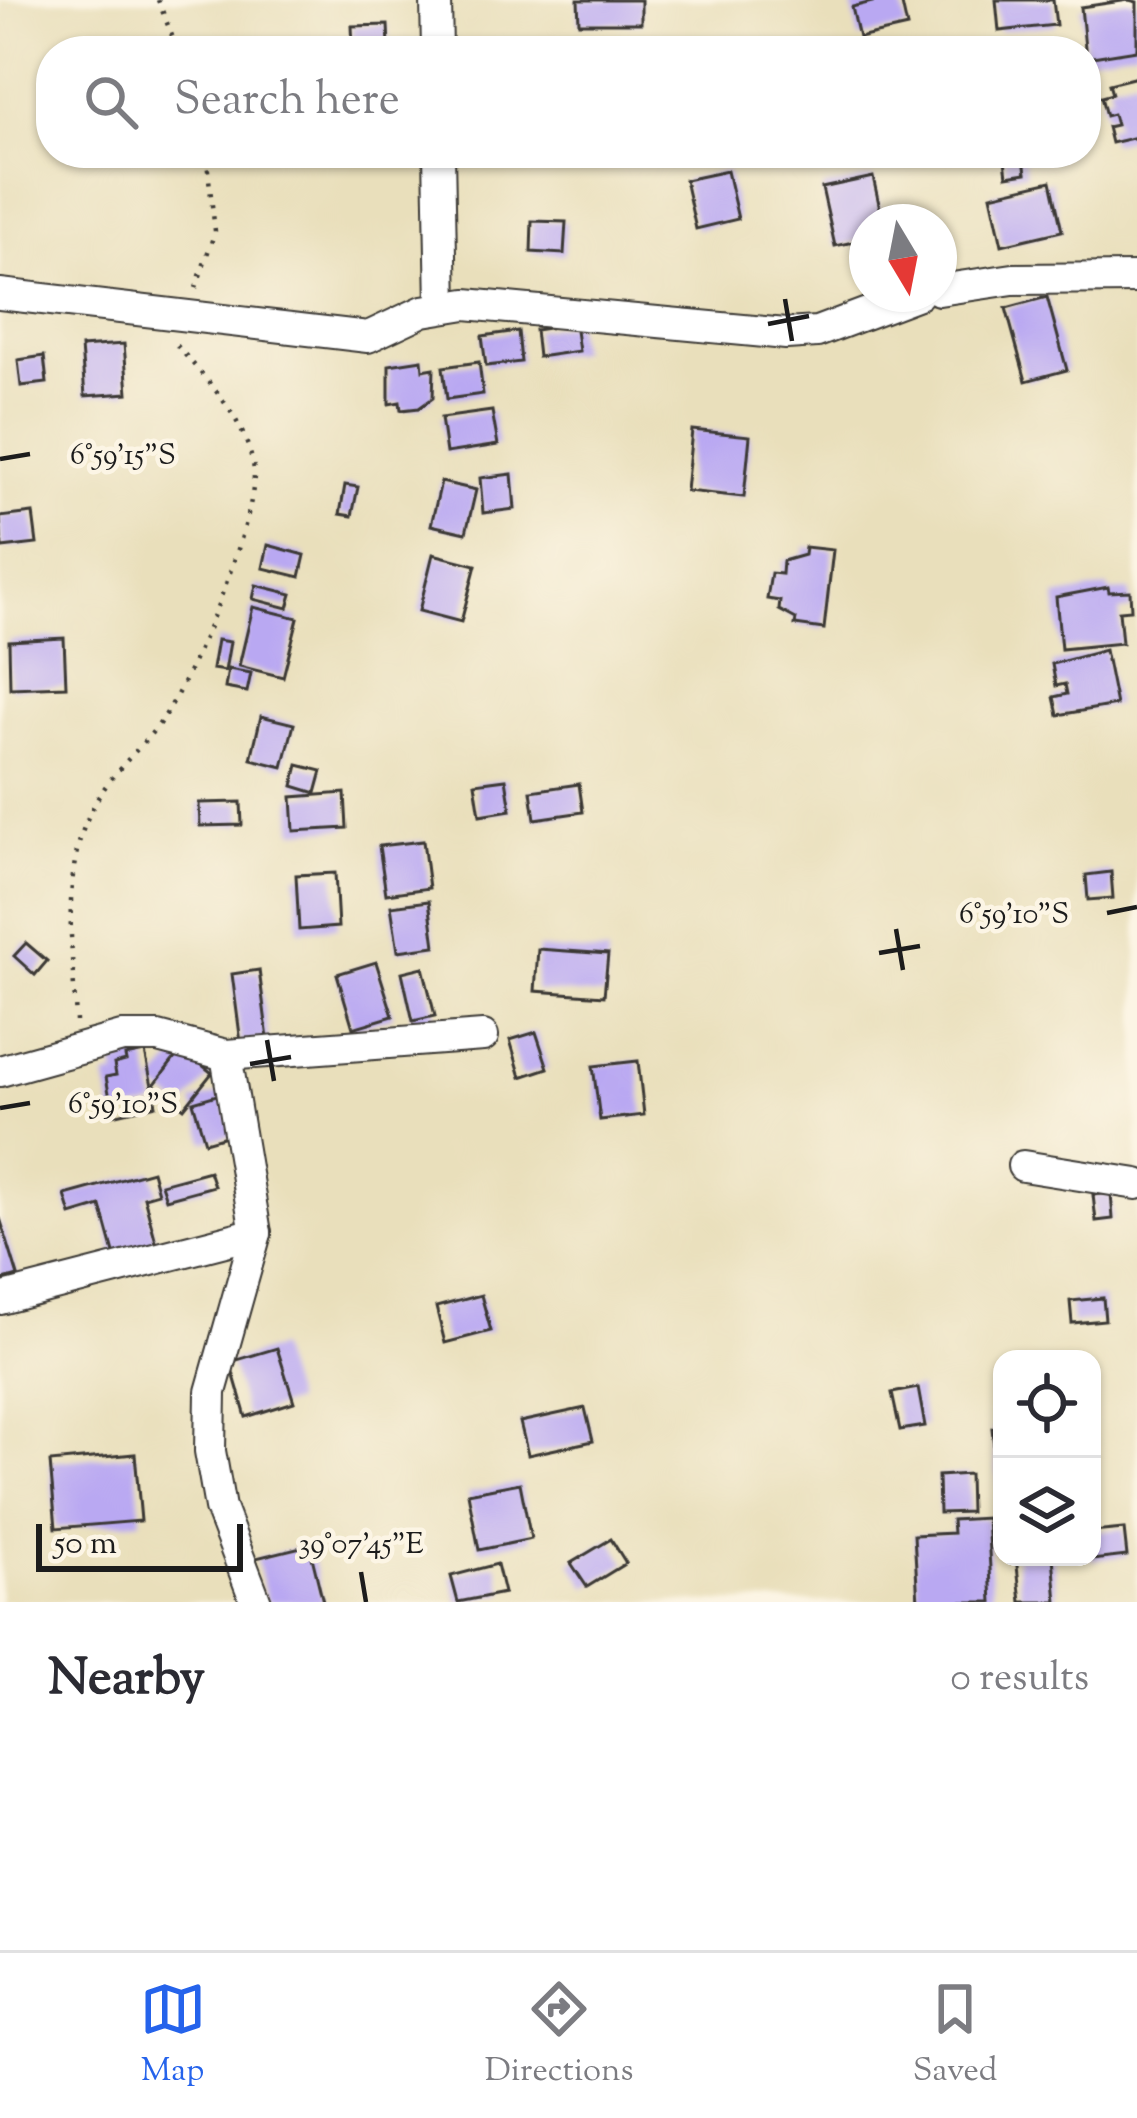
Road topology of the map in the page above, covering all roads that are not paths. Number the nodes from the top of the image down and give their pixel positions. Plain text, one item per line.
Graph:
1 (436, 0) edge
2 (437, 36) edge
3 (439, 168) edge
4 (1137, 278) edge
5 (957, 287) edge
6 (0, 294) edge
7 (442, 306) junction
8 (870, 312) edge
9 (483, 1036) dead end
10 (226, 1055) junction
11 (0, 1071) edge
12 (1023, 1166) dead end
13 (1137, 1184) edge
14 (256, 1233) junction
15 (0, 1299) edge
16 (256, 1602) edge

1 - 2 street
3 - 7 street
4 - 5 street
6 - 7 street
7 - 8 street
9 - 10 street
10 - 11 street
10 - 14 street
12 - 13 street
14 - 15 street
14 - 16 street

